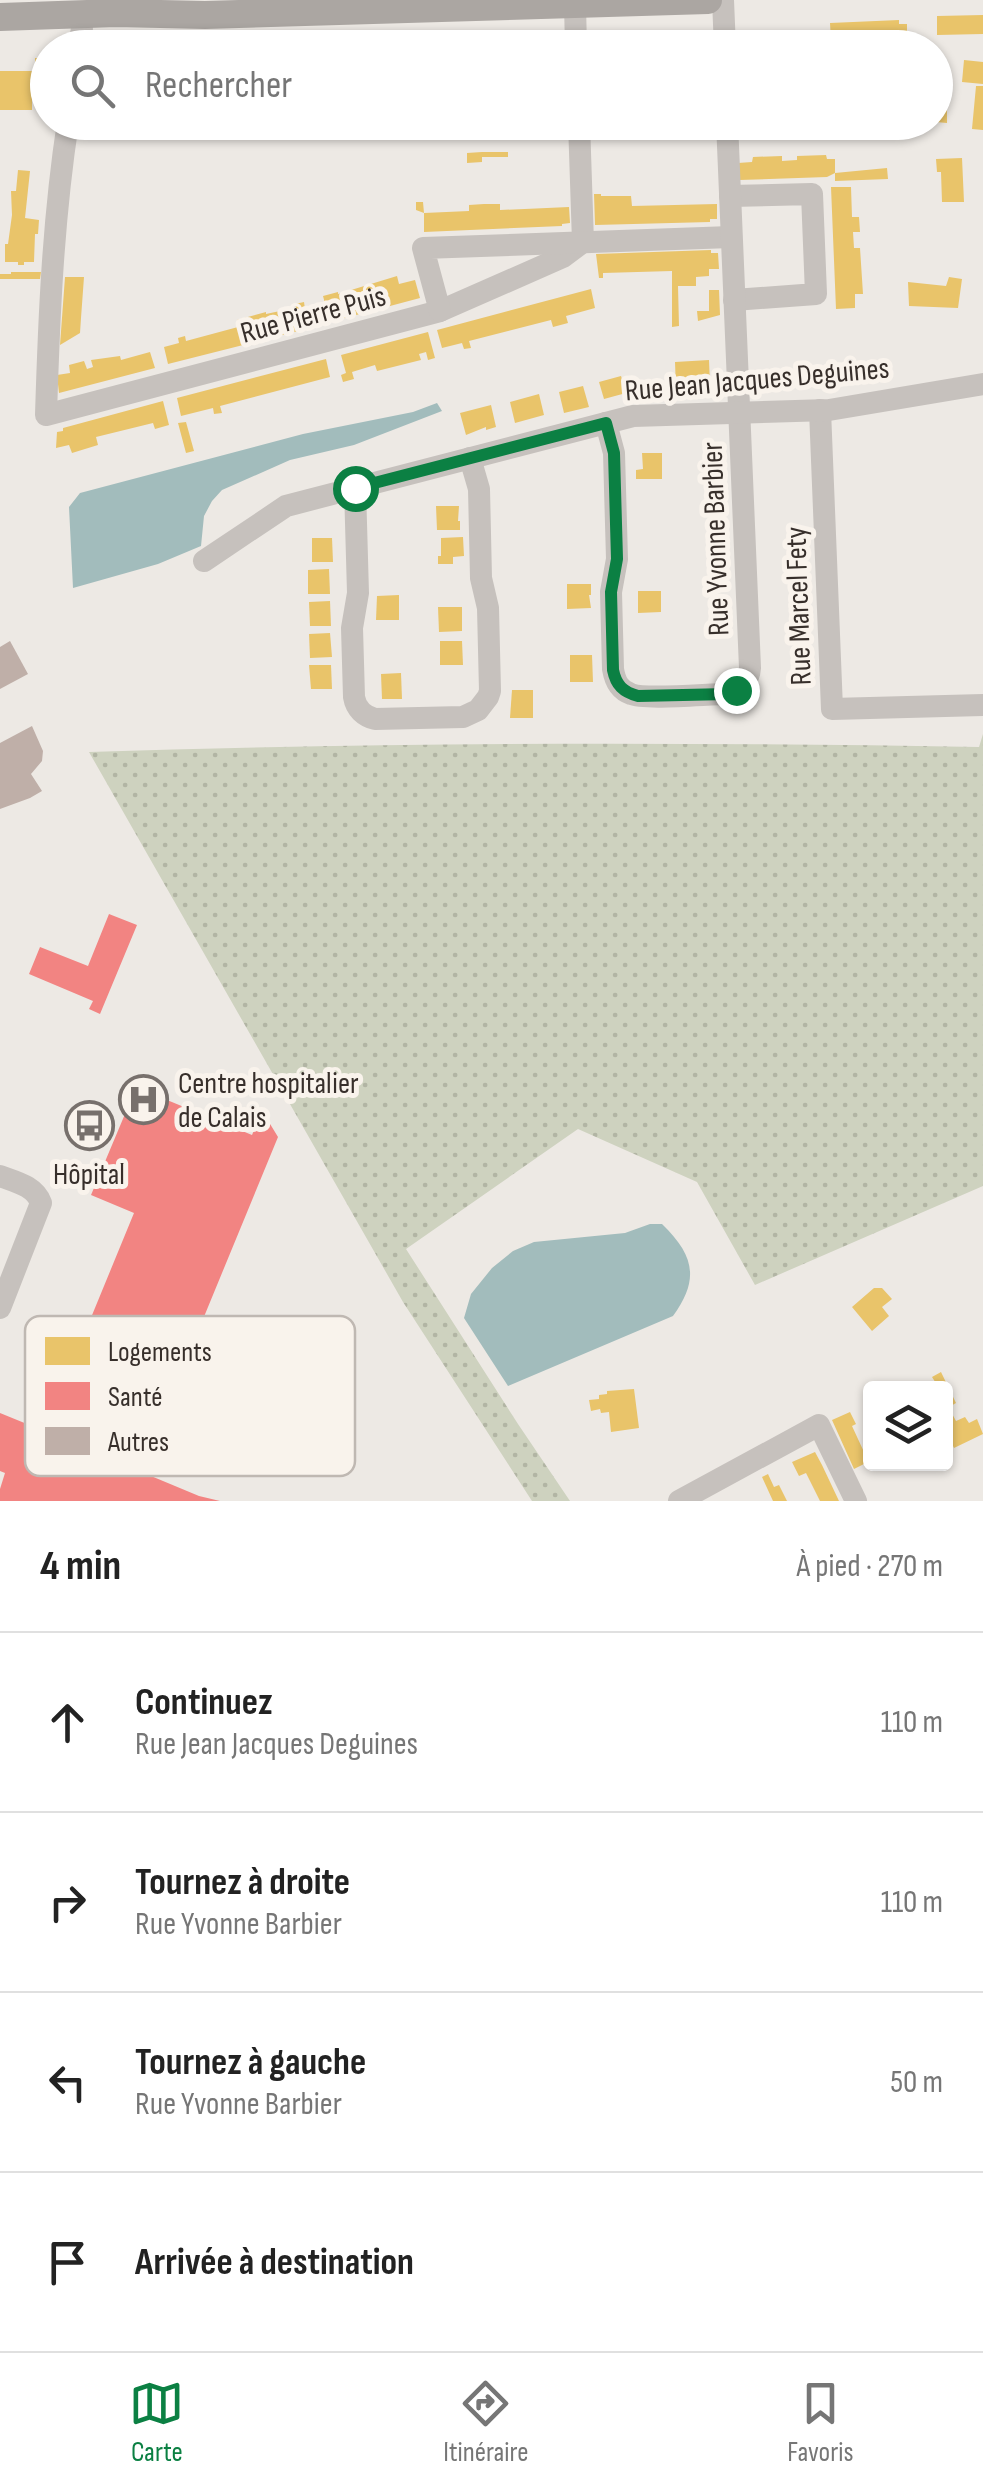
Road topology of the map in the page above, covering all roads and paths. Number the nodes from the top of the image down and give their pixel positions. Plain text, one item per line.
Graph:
1 (708, 0) edge
2 (723, 0) edge
3 (623, 1) edge
4 (575, 4) junction
5 (189, 15) junction
6 (3, 19) edge
7 (48, 30) edge
8 (116, 30) edge
9 (576, 30) edge
10 (724, 30) edge
11 (65, 140) edge
12 (580, 140) edge
13 (728, 140) edge
14 (730, 196) junction
15 (731, 237) junction
16 (583, 242) junction
17 (734, 300) junction
18 (440, 311) junction
19 (983, 384) edge
20 (820, 410) junction
21 (740, 413) junction
22 (606, 423) junction
23 (470, 458) junction
24 (355, 488) junction
25 (204, 562) dead end
26 (983, 705) edge
27 (0, 1176) edge
28 (0, 1308) edge
29 (679, 1501) edge
30 (856, 1501) edge

1 - 3 main road
2 - 10 street
3 - 4 main road
4 - 5 main road
4 - 9 street
5 - 6 main road
5 - 8 main road
6 - 7 main road
11 - 18 street, Rue Pierre Puis
12 - 16 street
13 - 14 street
14 - 15 street
14 - 17 street
15 - 16 street
15 - 17 street
16 - 18 street, Rue Pierre Puis
16 - 18 street
17 - 21 street
19 - 20 street, Rue Jean Jacques Deguines
20 - 21 street, Rue Jean Jacques Deguines
20 - 26 street, Rue Marcel Fety
21 - 22 street, Rue Jean Jacques Deguines
21 - 22 street, Rue Yvonne Barbier
22 - 23 street, Rue Jean Jacques Deguines
23 - 24 street, Rue Jean Jacques Deguines
23 - 24 street
24 - 25 street, Rue Jean Jacques Deguines
27 - 28 street
29 - 30 street

